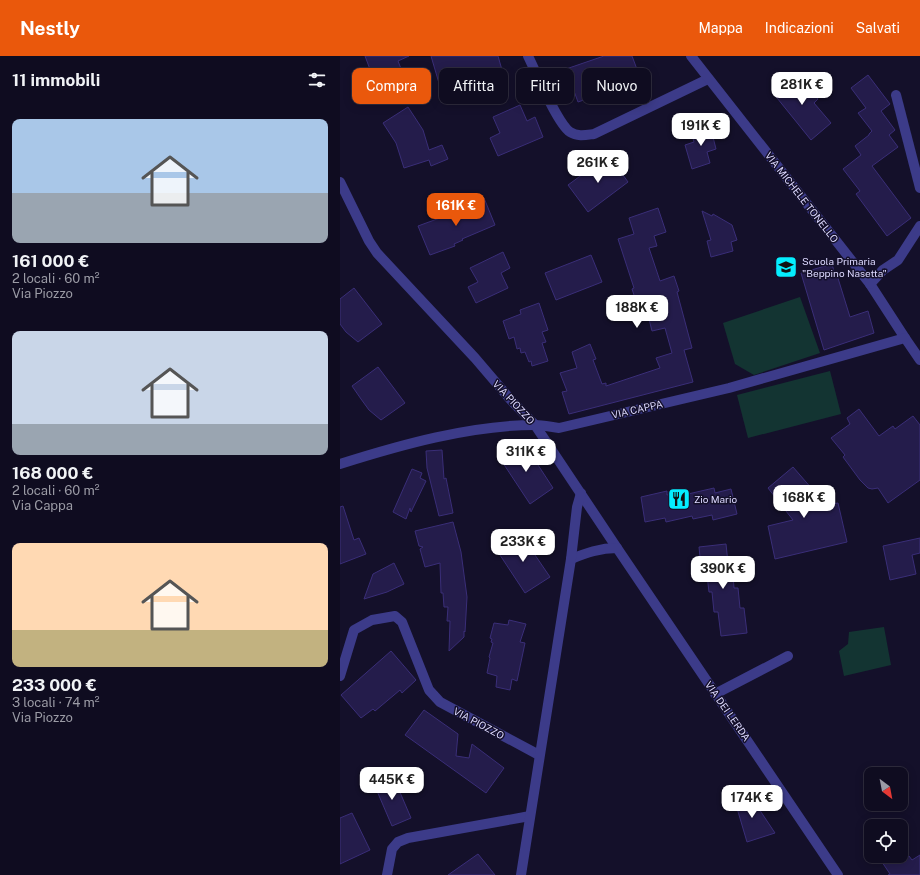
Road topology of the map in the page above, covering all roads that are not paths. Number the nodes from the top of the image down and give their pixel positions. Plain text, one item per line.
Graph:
1 (528, 56) edge
2 (691, 56) edge
3 (708, 79) junction
4 (896, 95) dead end
5 (340, 182) edge
6 (920, 188) edge
7 (920, 226) edge
8 (870, 284) junction
9 (905, 338) junction
10 (920, 360) edge
11 (535, 425) junction
12 (340, 464) edge
13 (581, 493) junction
14 (617, 548) junction
15 (571, 559) junction
16 (788, 656) dead end
17 (340, 676) edge
18 (715, 694) junction
19 (539, 755) junction
20 (530, 816) junction
21 (386, 875) edge
22 (521, 875) edge
23 (838, 875) edge

1 - 3 street
2 - 3 street, VIA MICHELE TONELLO
3 - 8 street, VIA MICHELE TONELLO
4 - 6 street
5 - 11 street, VIA PIOZZO
7 - 8 street
8 - 9 street, VIA MICHELE TONELLO
9 - 10 street
9 - 11 street, VIA CAPPA
11 - 12 street, VIA CAPPA
11 - 13 street, VIA PIOZZO
13 - 14 street, VIA DEI LERDA
13 - 15 street
14 - 15 street
14 - 18 street, VIA DEI LERDA
15 - 19 street
16 - 18 street
17 - 19 street, VIA PIOZZO
18 - 23 street, VIA DEI LERDA
19 - 20 street
20 - 21 street
20 - 22 street

